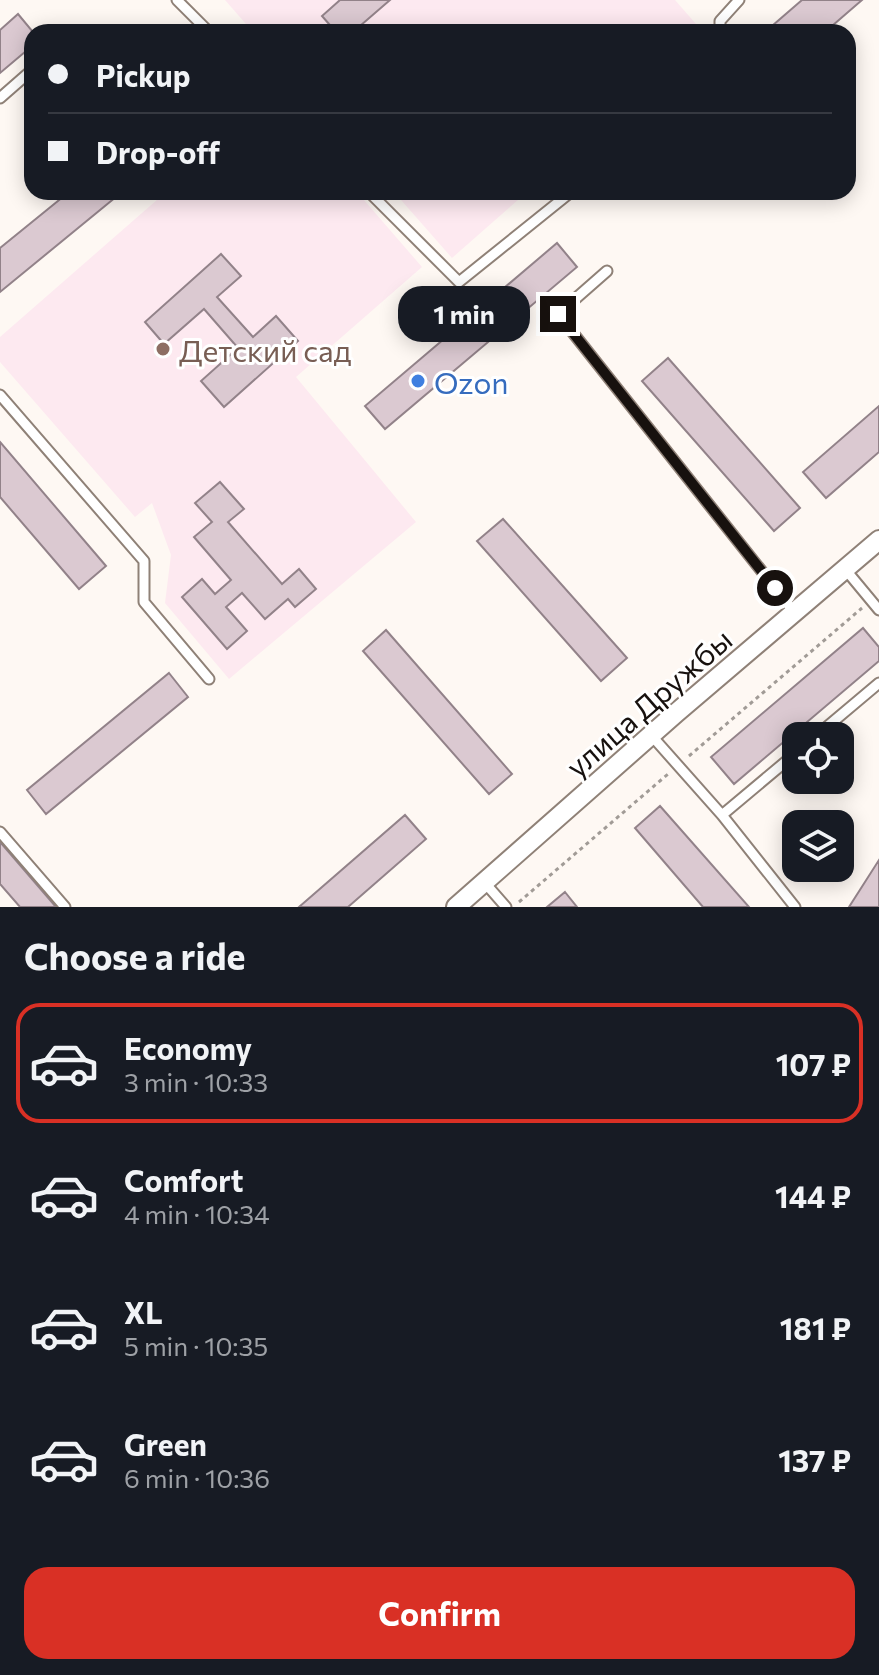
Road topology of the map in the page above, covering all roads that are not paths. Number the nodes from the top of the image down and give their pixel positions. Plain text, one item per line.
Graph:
1 (177, 0) edge
2 (739, 0) edge
3 (201, 24) edge
4 (720, 24) edge
5 (24, 77) edge
6 (0, 98) edge
7 (377, 200) edge
8 (561, 200) edge
9 (607, 271) dead end
10 (0, 395) edge
11 (879, 540) edge
12 (845, 569) junction
13 (879, 610) edge
14 (794, 612) junction
15 (209, 679) dead end
16 (879, 683) edge
17 (833, 722) edge
18 (651, 735) junction
19 (782, 765) edge
20 (722, 815) junction
21 (0, 832) edge
22 (485, 883) junction
23 (65, 907) edge
24 (456, 907) edge
25 (506, 907) edge
26 (795, 907) edge

1 - 3 lane
2 - 4 lane
5 - 6 lane
7 - 8 lane
9 - 14 lane
10 - 15 lane
11 - 12 street, улица Дружбы
12 - 13 lane
12 - 14 street, улица Дружбы
14 - 18 street, улица Дружбы
16 - 17 lane
18 - 20 lane
18 - 22 street, улица Дружбы
19 - 20 lane
20 - 26 lane
21 - 23 lane
22 - 24 street, улица Дружбы
22 - 25 lane

